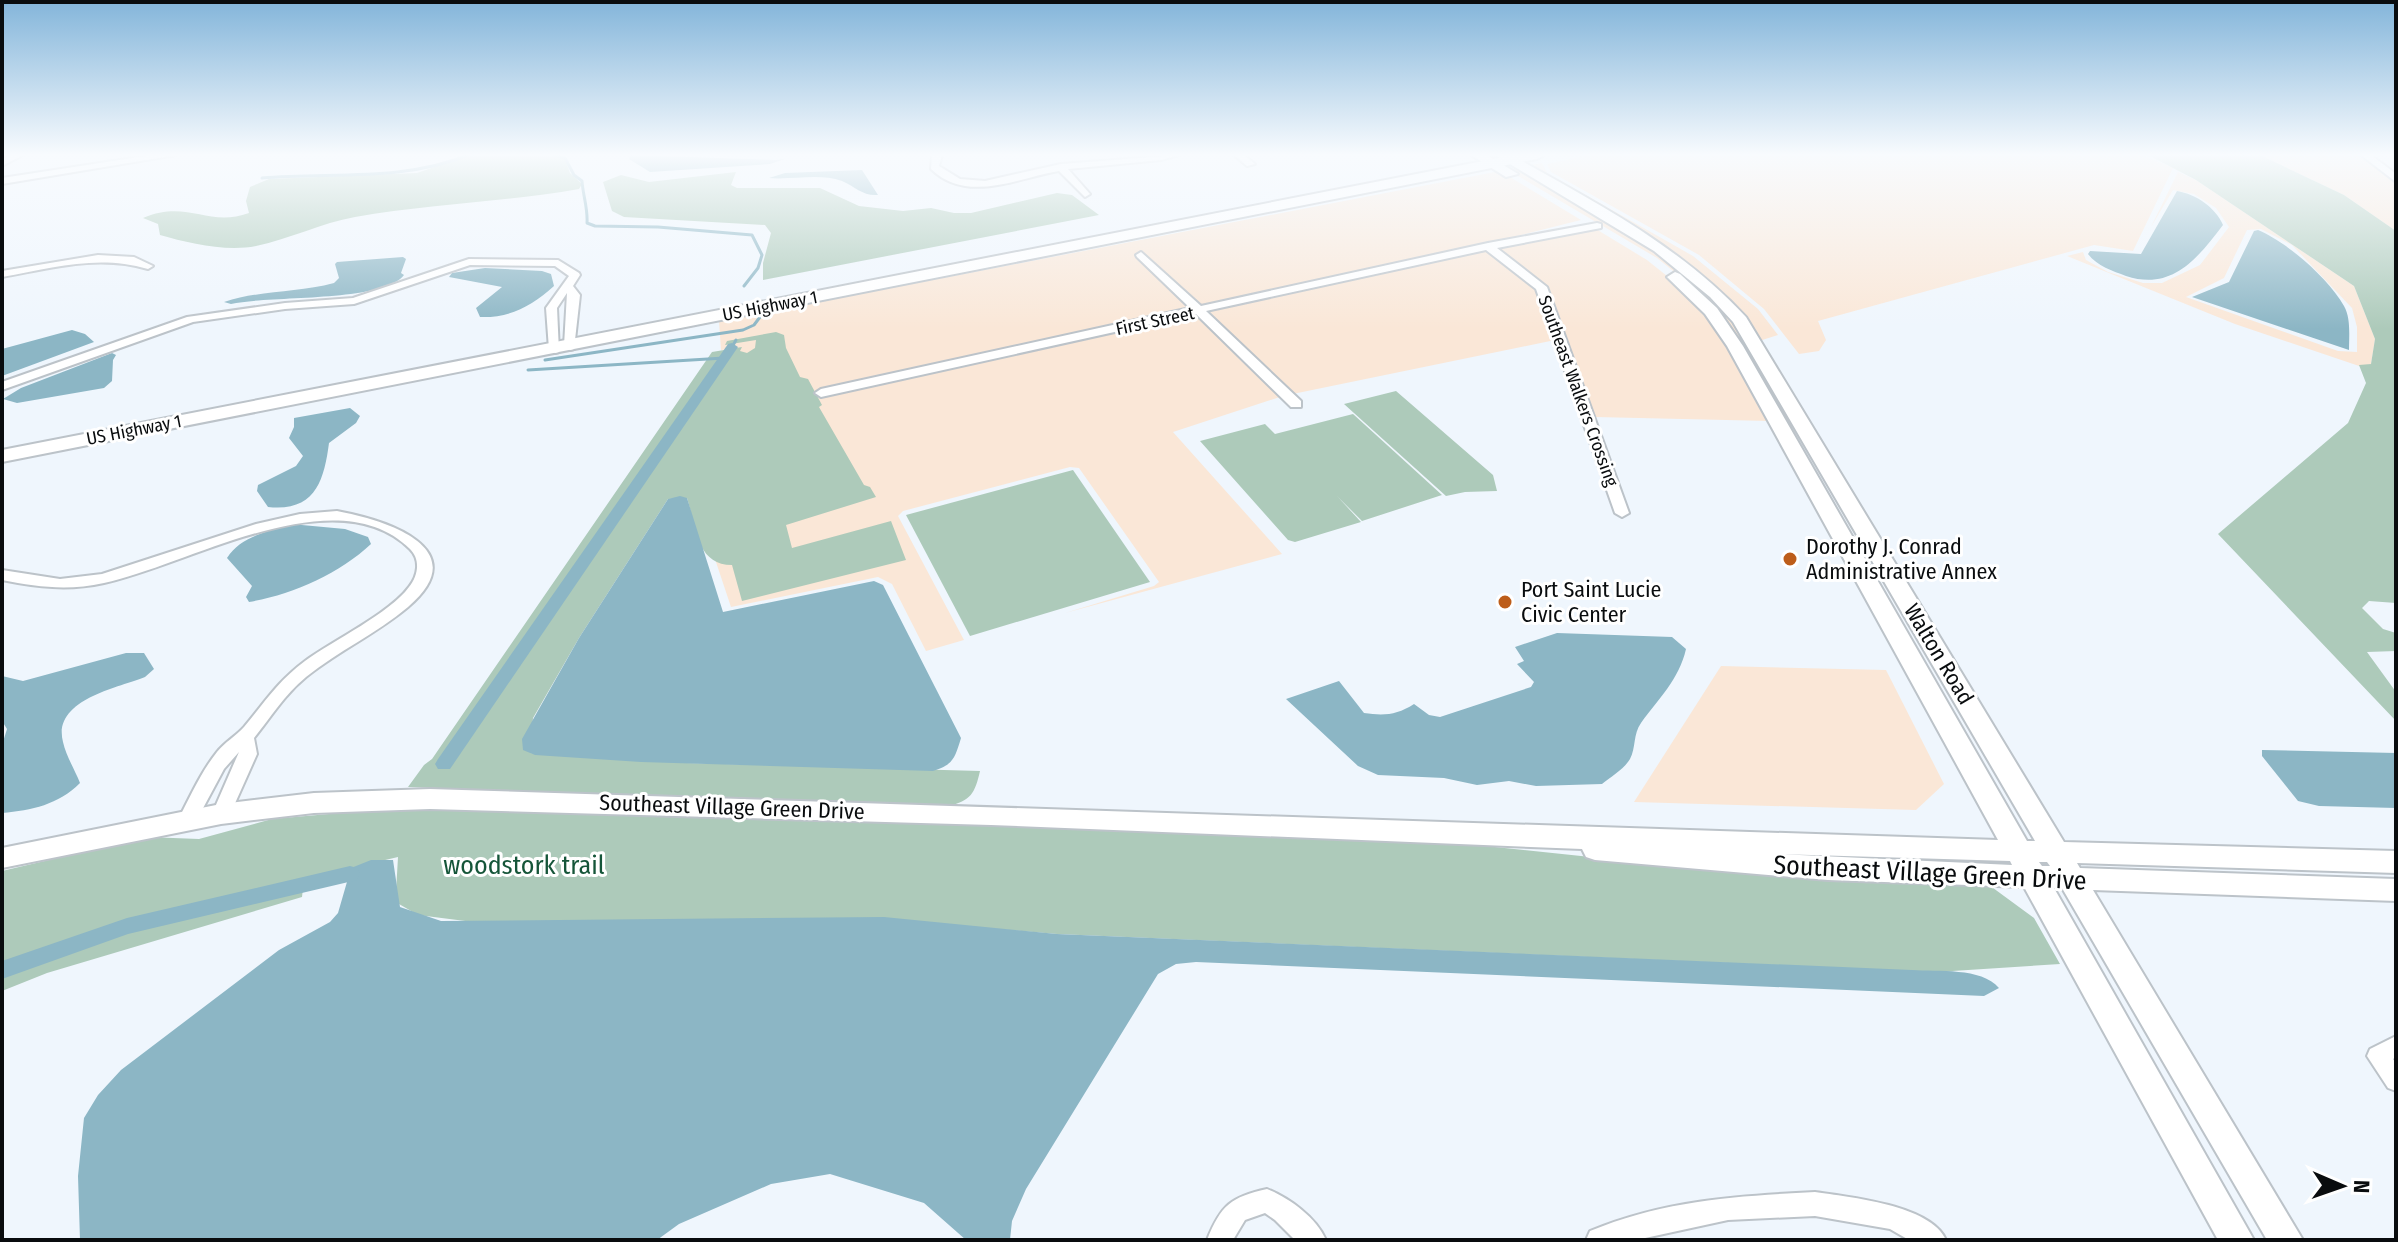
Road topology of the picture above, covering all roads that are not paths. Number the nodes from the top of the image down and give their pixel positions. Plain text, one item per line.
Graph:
1 (1191, 213) edge
2 (1233, 213) edge
3 (1577, 213) edge
4 (1594, 213) edge
5 (1142, 222) junction
6 (1593, 223) junction
7 (1116, 238) junction
8 (1488, 246) junction
9 (1141, 255) dead end
10 (148, 266) dead end
11 (2, 274) edge
12 (569, 288) junction
13 (1199, 311) junction
14 (562, 340) junction
15 (2, 386) edge
16 (821, 393) dead end
17 (1296, 404) dead end
18 (1788, 440) junction
19 (2, 441) edge
20 (2, 456) edge
21 (1828, 511) junction
22 (1622, 513) dead end
23 (1859, 516) junction
24 (2, 575) edge
25 (1908, 602) junction
26 (245, 737) junction
27 (221, 814) junction
28 (187, 820) junction
29 (1466, 835) junction
30 (2020, 850) junction
31 (2057, 851) junction
32 (2, 858) edge
33 (2396, 862) edge
34 (2036, 879) junction
35 (2073, 880) junction
36 (2396, 890) edge
37 (2396, 1046) edge
38 (2396, 1081) edge
39 (1220, 1240) edge
40 (1313, 1240) edge
41 (1599, 1240) edge
42 (1933, 1240) edge
43 (2237, 1240) edge
44 (2286, 1240) edge

1 - 5 main road, US Highway 1
2 - 7 main road, US Highway 1
3 - 6 main road, Walton Road
4 - 23 main road, Walton Road
5 - 7 main road
5 - 14 main road, US Highway 1
6 - 8 street, First Street
6 - 18 main road, Walton Road
7 - 14 main road, US Highway 1
8 - 13 street, First Street
8 - 22 street, Southeast Walkers Crossing
9 - 13 street
10 - 11 street
12 - 14 street
12 - 14 street
12 - 15 street
13 - 16 street, First Street
13 - 17 street
14 - 19 main road, US Highway 1
14 - 20 main road, US Highway 1
18 - 21 main road, Walton Road
18 - 23 main road
21 - 25 main road
21 - 30 main road, Walton Road
23 - 25 main road, Walton Road
24 - 26 street
25 - 31 main road, Walton Road
26 - 27 street
26 - 28 street
27 - 28 main road, Southeast Village Green Drive
27 - 29 main road, Southeast Village Green Drive
28 - 32 main road, Southeast Village Green Drive
29 - 30 main road, Southeast Village Green Drive
29 - 34 main road, Southeast Village Green Drive
30 - 31 main road, Southeast Village Green Drive
30 - 34 main road, Walton Road
31 - 33 main road, Southeast Village Green Drive
31 - 35 main road, Walton Road
34 - 35 main road, Southeast Village Green Drive
34 - 43 main road, Walton Road
35 - 36 main road, Southeast Village Green Drive
35 - 44 main road, Walton Road
37 - 38 street
39 - 40 street
41 - 42 street

